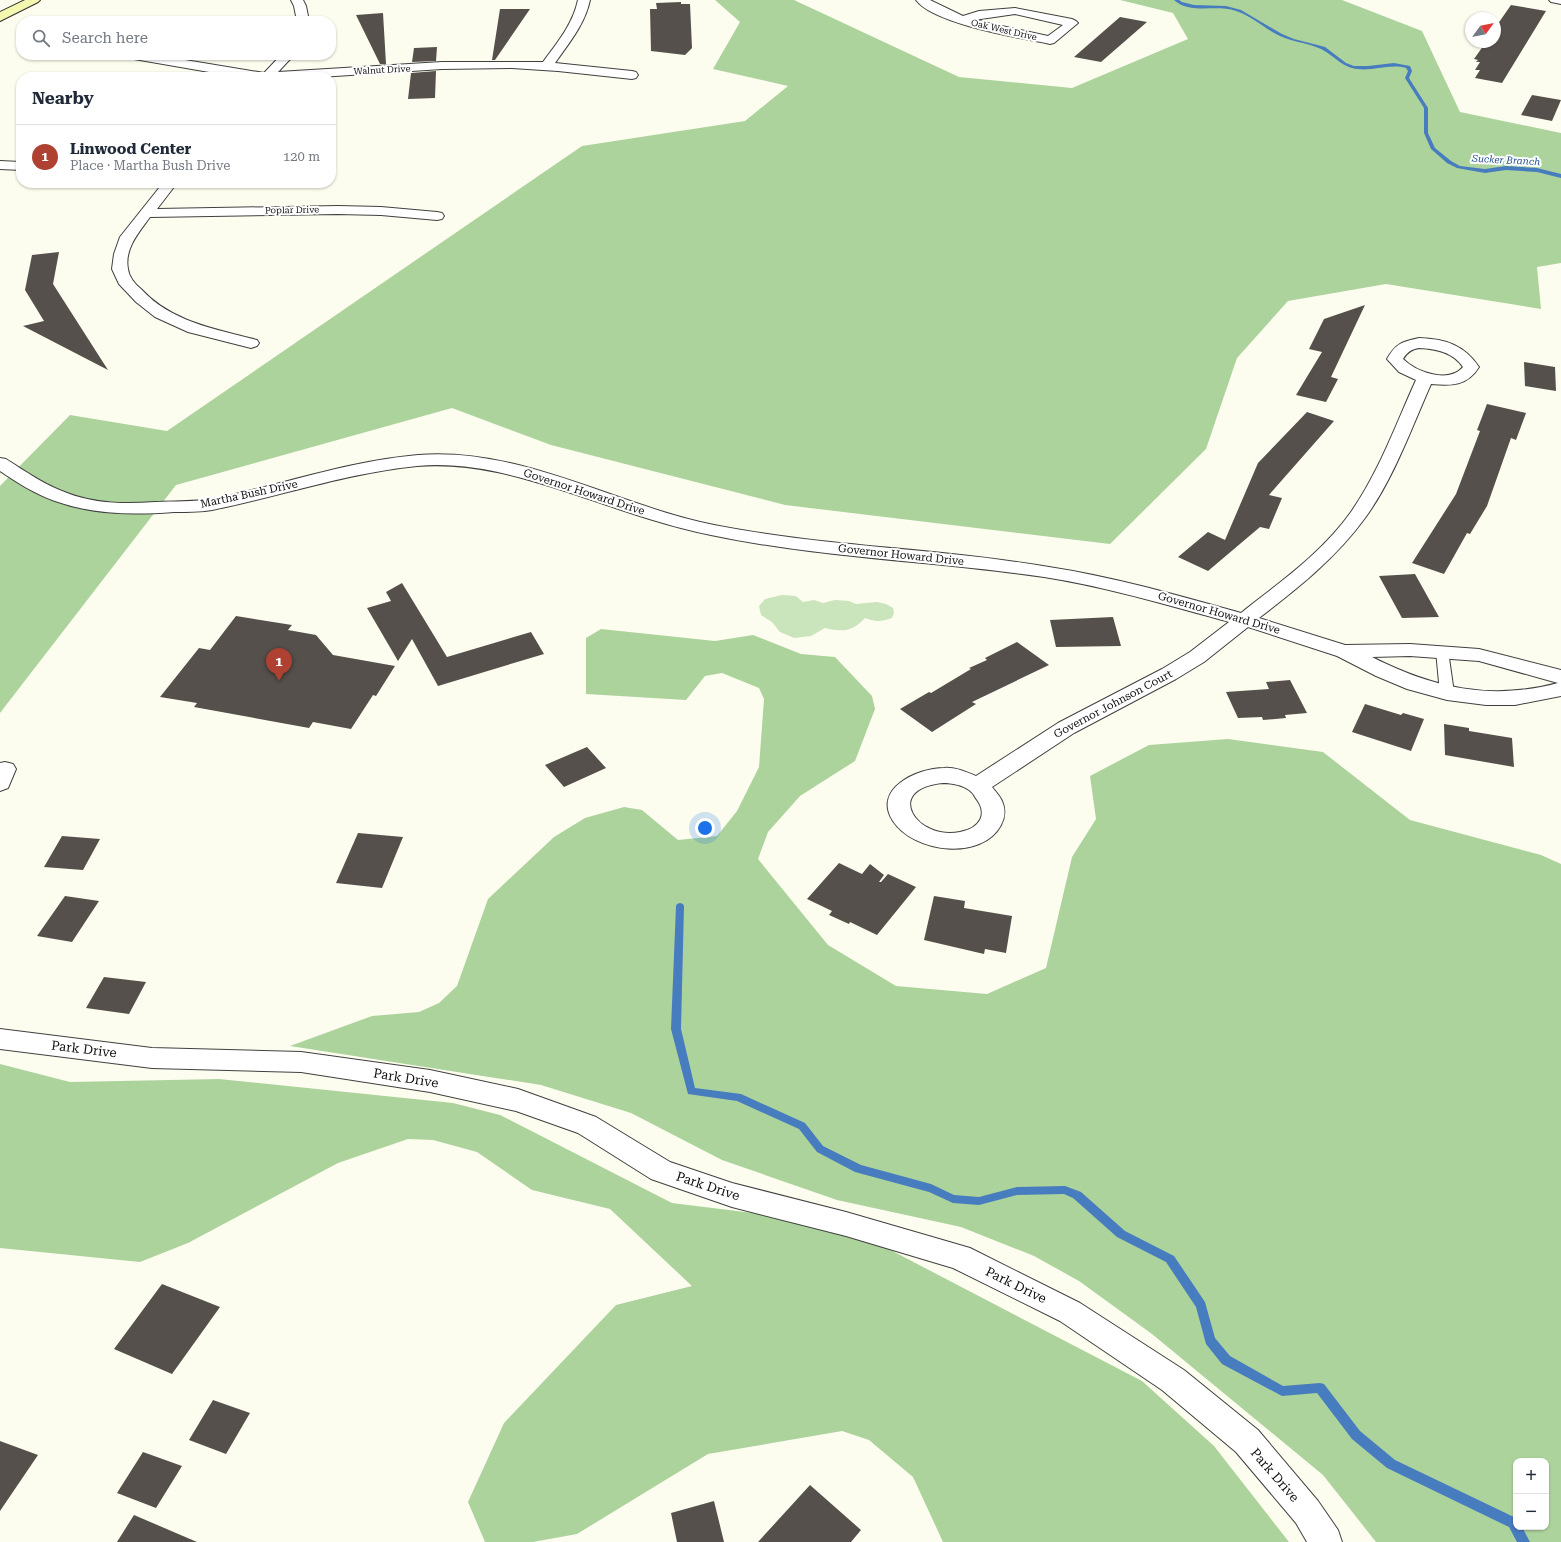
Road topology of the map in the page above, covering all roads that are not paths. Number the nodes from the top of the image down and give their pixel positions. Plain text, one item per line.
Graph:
1 (12, 0) edge
2 (34, 0) edge
3 (297, 0) edge
4 (584, 0) edge
5 (922, 0) edge
6 (1555, 0) edge
7 (1561, 1) edge
8 (0, 5) edge
9 (301, 16) edge
10 (0, 17) edge
11 (962, 20) junction
12 (162, 60) edge
13 (283, 60) edge
14 (546, 66) junction
15 (231, 72) edge
16 (272, 72) edge
17 (336, 73) edge
18 (632, 75) dead end
19 (0, 165) edge
20 (16, 166) edge
21 (166, 188) edge
22 (147, 213) junction
23 (437, 216) dead end
24 (251, 343) dead end
25 (1426, 378) dead end
26 (458, 461) joint
27 (0, 463) edge
28 (1245, 620) junction
29 (1344, 651) junction
30 (1442, 651) junction
31 (1561, 677) edge
32 (1561, 689) edge
33 (1447, 693) junction
34 (978, 785) dead end
35 (0, 1039) edge
36 (1326, 1542) edge

1 - 8 main road
2 - 10 main road
3 - 9 street
4 - 14 street
5 - 11 street, Oak West Drive
6 - 7 street
11 - 11 street, Oak West Drive
12 - 15 street, Walnut Drive
13 - 16 street
14 - 17 street, Walnut Drive
14 - 18 street, Walnut Drive
19 - 20 street
21 - 22 street
22 - 23 street, Poplar Drive
22 - 24 street
25 - 28 street, Governor Johnson Court
26 - 27 street, Martha Bush Drive
26 - 28 street, Governor Howard Drive
28 - 29 street, Governor Howard Drive
28 - 34 street, Governor Johnson Court
29 - 30 street, Governor Howard Drive
29 - 33 street, Governor Howard Drive
30 - 31 street, Governor Howard Drive
30 - 33 lane
32 - 33 street, Governor Howard Drive
35 - 36 street, Park Drive

